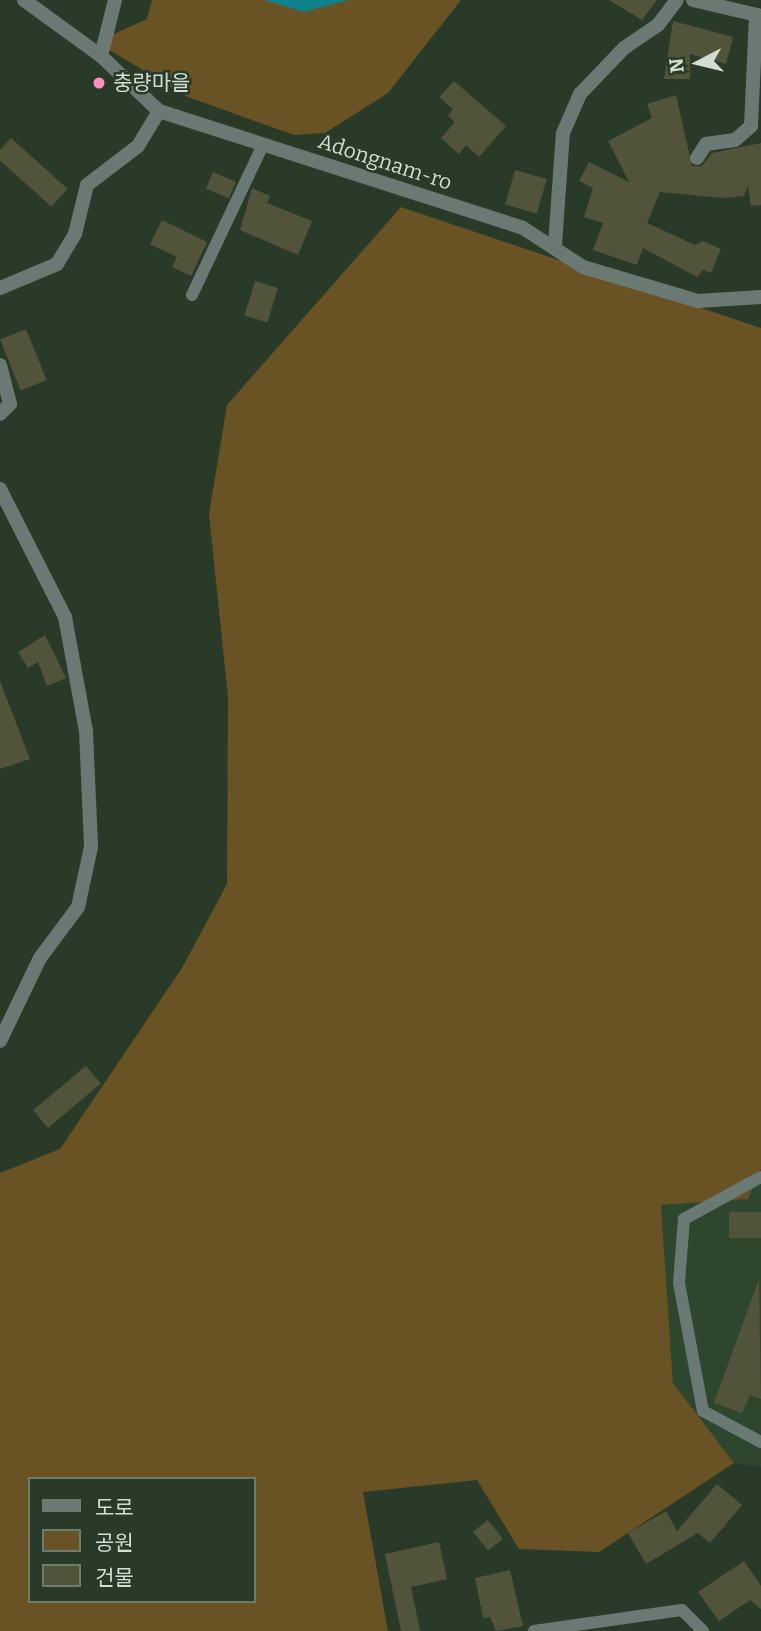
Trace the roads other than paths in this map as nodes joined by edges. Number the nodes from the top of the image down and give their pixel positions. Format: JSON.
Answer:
{"nodes":[{"id":1,"x":24,"y":0,"type":"edge"},
{"id":2,"x":116,"y":0,"type":"edge"},
{"id":3,"x":677,"y":0,"type":"edge"},
{"id":4,"x":693,"y":0,"type":"edge"},
{"id":5,"x":758,"y":15,"type":"edge"},
{"id":6,"x":101,"y":56,"type":"junction"},
{"id":7,"x":159,"y":111,"type":"junction"},
{"id":8,"x":263,"y":145,"type":"junction"},
{"id":9,"x":697,"y":158,"type":"dead end"},
{"id":10,"x":555,"y":244,"type":"junction"},
{"id":11,"x":0,"y":288,"type":"edge"},
{"id":12,"x":192,"y":295,"type":"dead end"},
{"id":13,"x":761,"y":297,"type":"edge"},
{"id":14,"x":0,"y":365,"type":"edge"},
{"id":15,"x":0,"y":414,"type":"edge"},
{"id":16,"x":0,"y":489,"type":"edge"},
{"id":17,"x":0,"y":1041,"type":"edge"},
{"id":18,"x":761,"y":1177,"type":"edge"},
{"id":19,"x":761,"y":1442,"type":"edge"},
{"id":20,"x":579,"y":1626,"type":"edge"},
{"id":21,"x":534,"y":1631,"type":"edge"},
{"id":22,"x":703,"y":1631,"type":"edge"}],
"edges":[{"from":1,"to":6,"type":"street","name":"Adongnam-ro"},
{"from":2,"to":6,"type":"street"},
{"from":3,"to":10,"type":"street"},
{"from":4,"to":5,"type":"street"},
{"from":5,"to":9,"type":"street"},
{"from":6,"to":7,"type":"street","name":"Adongnam-ro"},
{"from":7,"to":8,"type":"street","name":"Adongnam-ro"},
{"from":7,"to":11,"type":"street"},
{"from":8,"to":10,"type":"street","name":"Adongnam-ro"},
{"from":8,"to":12,"type":"lane"},
{"from":10,"to":13,"type":"street","name":"Adongnam-ro"},
{"from":14,"to":15,"type":"street"},
{"from":16,"to":17,"type":"street"},
{"from":18,"to":19,"type":"lane"},
{"from":20,"to":21,"type":"lane"},
{"from":20,"to":22,"type":"lane"}]}
